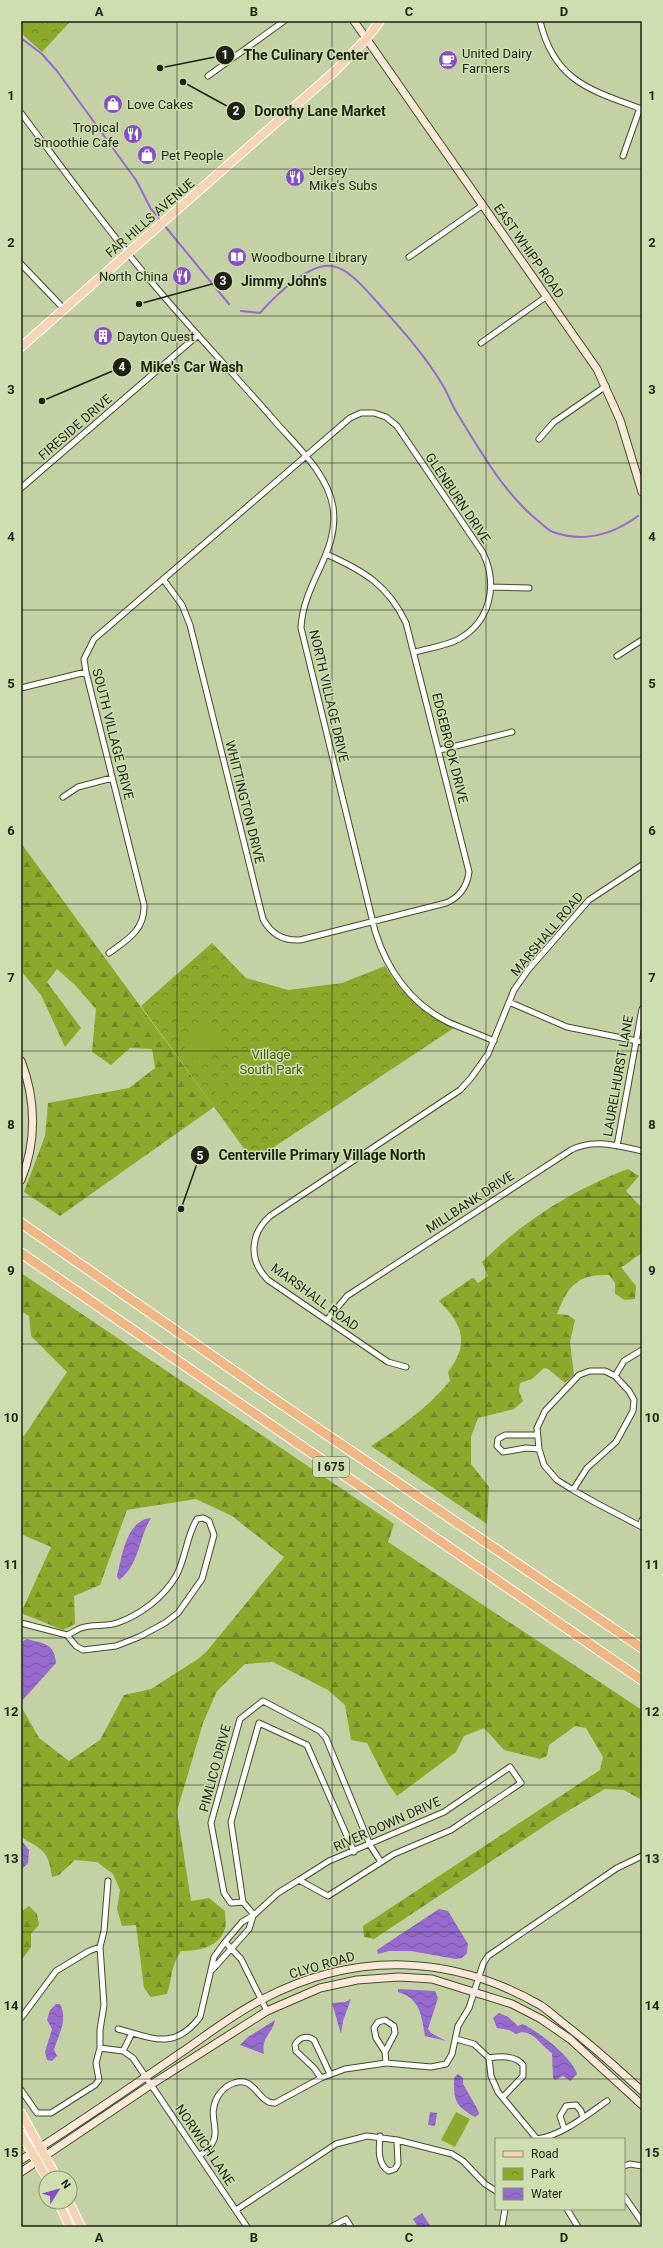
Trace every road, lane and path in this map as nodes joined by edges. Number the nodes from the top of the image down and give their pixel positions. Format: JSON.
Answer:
{"nodes":[{"id":1,"x":284,"y":21,"type":"edge"},
{"id":2,"x":354,"y":21,"type":"edge"},
{"id":3,"x":380,"y":21,"type":"edge"},
{"id":4,"x":540,"y":21,"type":"edge"},
{"id":5,"x":367,"y":38,"type":"junction"},
{"id":6,"x":208,"y":76,"type":"dead end"},
{"id":7,"x":641,"y":108,"type":"edge"},
{"id":8,"x":21,"y":114,"type":"edge"},
{"id":9,"x":623,"y":156,"type":"dead end"},
{"id":10,"x":483,"y":205,"type":"junction"},
{"id":11,"x":128,"y":253,"type":"junction"},
{"id":12,"x":409,"y":257,"type":"dead end"},
{"id":13,"x":21,"y":264,"type":"edge"},
{"id":14,"x":546,"y":296,"type":"junction"},
{"id":15,"x":64,"y":309,"type":"junction"},
{"id":16,"x":198,"y":335,"type":"junction"},
{"id":17,"x":481,"y":343,"type":"dead end"},
{"id":18,"x":21,"y":347,"type":"edge"},
{"id":19,"x":606,"y":386,"type":"junction"},
{"id":20,"x":539,"y":439,"type":"dead end"},
{"id":21,"x":304,"y":456,"type":"junction"},
{"id":22,"x":21,"y":488,"type":"edge"},
{"id":23,"x":642,"y":492,"type":"edge"},
{"id":24,"x":326,"y":554,"type":"junction"},
{"id":25,"x":163,"y":580,"type":"junction"},
{"id":26,"x":491,"y":587,"type":"junction"},
{"id":27,"x":529,"y":588,"type":"dead end"},
{"id":28,"x":642,"y":640,"type":"edge"},
{"id":29,"x":415,"y":652,"type":"junction"},
{"id":30,"x":617,"y":656,"type":"dead end"},
{"id":31,"x":86,"y":672,"type":"junction"},
{"id":32,"x":21,"y":688,"type":"edge"},
{"id":33,"x":512,"y":732,"type":"dead end"},
{"id":34,"x":440,"y":750,"type":"junction"},
{"id":35,"x":112,"y":778,"type":"junction"},
{"id":36,"x":63,"y":796,"type":"dead end"},
{"id":37,"x":642,"y":865,"type":"edge"},
{"id":38,"x":373,"y":922,"type":"junction"},
{"id":39,"x":109,"y":953,"type":"dead end"},
{"id":40,"x":509,"y":1002,"type":"junction"},
{"id":41,"x":642,"y":1009,"type":"edge"},
{"id":42,"x":494,"y":1041,"type":"junction"},
{"id":43,"x":636,"y":1041,"type":"junction"},
{"id":44,"x":642,"y":1042,"type":"edge"},
{"id":45,"x":21,"y":1061,"type":"edge"},
{"id":46,"x":617,"y":1146,"type":"junction"},
{"id":47,"x":642,"y":1151,"type":"edge"},
{"id":48,"x":21,"y":1180,"type":"edge"},
{"id":49,"x":21,"y":1223,"type":"edge"},
{"id":50,"x":21,"y":1253,"type":"edge"},
{"id":51,"x":327,"y":1320,"type":"junction"},
{"id":52,"x":642,"y":1350,"type":"edge"},
{"id":53,"x":406,"y":1367,"type":"dead end"},
{"id":54,"x":615,"y":1376,"type":"junction"},
{"id":55,"x":537,"y":1435,"type":"junction"},
{"id":56,"x":539,"y":1449,"type":"junction"},
{"id":57,"x":573,"y":1490,"type":"junction"},
{"id":58,"x":642,"y":1520,"type":"edge"},
{"id":59,"x":641,"y":1527,"type":"edge"},
{"id":60,"x":21,"y":1623,"type":"edge"},
{"id":61,"x":67,"y":1636,"type":"junction"},
{"id":62,"x":642,"y":1648,"type":"edge"},
{"id":63,"x":642,"y":1680,"type":"edge"},
{"id":64,"x":370,"y":1845,"type":"junction"},
{"id":65,"x":354,"y":1852,"type":"junction"},
{"id":66,"x":642,"y":1856,"type":"edge"},
{"id":67,"x":381,"y":1862,"type":"junction"},
{"id":68,"x":299,"y":1880,"type":"junction"},
{"id":69,"x":108,"y":1881,"type":"dead end"},
{"id":70,"x":243,"y":1902,"type":"junction"},
{"id":71,"x":254,"y":1915,"type":"junction"},
{"id":72,"x":224,"y":1942,"type":"junction"},
{"id":73,"x":100,"y":1947,"type":"junction"},
{"id":74,"x":232,"y":1949,"type":"junction"},
{"id":75,"x":212,"y":1970,"type":"junction"},
{"id":76,"x":478,"y":1977,"type":"junction"},
{"id":77,"x":474,"y":1991,"type":"junction"},
{"id":78,"x":262,"y":1999,"type":"junction"},
{"id":79,"x":267,"y":2011,"type":"junction"},
{"id":80,"x":21,"y":2018,"type":"edge"},
{"id":81,"x":118,"y":2029,"type":"dead end"},
{"id":82,"x":132,"y":2033,"type":"junction"},
{"id":83,"x":456,"y":2039,"type":"junction"},
{"id":84,"x":100,"y":2048,"type":"junction"},
{"id":85,"x":123,"y":2051,"type":"junction"},
{"id":86,"x":385,"y":2052,"type":"junction"},
{"id":87,"x":489,"y":2058,"type":"junction"},
{"id":88,"x":386,"y":2063,"type":"junction"},
{"id":89,"x":330,"y":2074,"type":"junction"},
{"id":90,"x":146,"y":2076,"type":"junction"},
{"id":91,"x":320,"y":2078,"type":"junction"},
{"id":92,"x":152,"y":2084,"type":"junction"},
{"id":93,"x":21,"y":2090,"type":"edge"},
{"id":94,"x":642,"y":2091,"type":"edge"},
{"id":95,"x":502,"y":2097,"type":"junction"},
{"id":96,"x":607,"y":2101,"type":"dead end"},
{"id":97,"x":642,"y":2105,"type":"edge"},
{"id":98,"x":21,"y":2113,"type":"edge"},
{"id":99,"x":583,"y":2118,"type":"junction"},
{"id":100,"x":564,"y":2128,"type":"junction"},
{"id":101,"x":21,"y":2134,"type":"edge"},
{"id":102,"x":380,"y":2136,"type":"junction"},
{"id":103,"x":536,"y":2138,"type":"edge"},
{"id":104,"x":540,"y":2138,"type":"edge"},
{"id":105,"x":397,"y":2140,"type":"junction"},
{"id":106,"x":41,"y":2147,"type":"junction"},
{"id":107,"x":33,"y":2153,"type":"junction"},
{"id":108,"x":46,"y":2156,"type":"junction"},
{"id":109,"x":199,"y":2156,"type":"junction"},
{"id":110,"x":21,"y":2160,"type":"edge"},
{"id":111,"x":38,"y":2162,"type":"junction"},
{"id":112,"x":625,"y":2166,"type":"edge"},
{"id":113,"x":642,"y":2166,"type":"edge"},
{"id":114,"x":42,"y":2170,"type":"edge"},
{"id":115,"x":53,"y":2170,"type":"edge"},
{"id":116,"x":21,"y":2172,"type":"edge"},
{"id":117,"x":495,"y":2190,"type":"edge"},
{"id":118,"x":625,"y":2197,"type":"edge"},
{"id":119,"x":62,"y":2210,"type":"edge"},
{"id":120,"x":73,"y":2210,"type":"edge"},
{"id":121,"x":236,"y":2210,"type":"junction"},
{"id":122,"x":505,"y":2210,"type":"edge"},
{"id":123,"x":568,"y":2210,"type":"edge"},
{"id":124,"x":642,"y":2222,"type":"edge"},
{"id":125,"x":70,"y":2227,"type":"edge"},
{"id":126,"x":81,"y":2227,"type":"edge"},
{"id":127,"x":247,"y":2227,"type":"edge"},
{"id":128,"x":331,"y":2227,"type":"edge"},
{"id":129,"x":351,"y":2227,"type":"edge"},
{"id":130,"x":502,"y":2227,"type":"edge"},
{"id":131,"x":578,"y":2227,"type":"edge"}],
"edges":[{"from":1,"to":6,"type":"street"},
{"from":2,"to":5,"type":"street","name":"EAST WHIPP ROAD"},
{"from":3,"to":5,"type":"main road","name":"FAR HILLS AVENUE"},
{"from":4,"to":7,"type":"street"},
{"from":5,"to":10,"type":"street","name":"EAST WHIPP ROAD"},
{"from":5,"to":11,"type":"main road","name":"FAR HILLS AVENUE"},
{"from":7,"to":9,"type":"street"},
{"from":8,"to":11,"type":"street","name":"NORTH VILLAGE DRIVE"},
{"from":10,"to":12,"type":"street"},
{"from":10,"to":14,"type":"street","name":"EAST WHIPP ROAD"},
{"from":11,"to":15,"type":"main road","name":"FAR HILLS AVENUE"},
{"from":11,"to":16,"type":"street","name":"NORTH VILLAGE DRIVE"},
{"from":13,"to":15,"type":"street"},
{"from":14,"to":17,"type":"street"},
{"from":14,"to":19,"type":"street","name":"EAST WHIPP ROAD"},
{"from":15,"to":18,"type":"main road","name":"FAR HILLS AVENUE"},
{"from":16,"to":21,"type":"street","name":"NORTH VILLAGE DRIVE"},
{"from":16,"to":22,"type":"street","name":"FIRESIDE DRIVE"},
{"from":19,"to":20,"type":"street"},
{"from":19,"to":23,"type":"street","name":"EAST WHIPP ROAD"},
{"from":21,"to":24,"type":"street","name":"NORTH VILLAGE DRIVE"},
{"from":21,"to":25,"type":"street","name":"SOUTH VILLAGE DRIVE"},
{"from":21,"to":26,"type":"street","name":"GLENBURN DRIVE"},
{"from":24,"to":29,"type":"street","name":"EDGEBROOK DRIVE"},
{"from":24,"to":38,"type":"street","name":"NORTH VILLAGE DRIVE"},
{"from":25,"to":31,"type":"street","name":"SOUTH VILLAGE DRIVE"},
{"from":25,"to":38,"type":"street","name":"WHITTINGTON DRIVE"},
{"from":26,"to":27,"type":"street"},
{"from":26,"to":29,"type":"street","name":"GLENBURN DRIVE"},
{"from":28,"to":30,"type":"street"},
{"from":29,"to":34,"type":"street","name":"EDGEBROOK DRIVE"},
{"from":31,"to":32,"type":"street"},
{"from":31,"to":35,"type":"street","name":"SOUTH VILLAGE DRIVE"},
{"from":33,"to":34,"type":"street"},
{"from":34,"to":38,"type":"street","name":"EDGEBROOK DRIVE"},
{"from":35,"to":36,"type":"street"},
{"from":35,"to":39,"type":"street","name":"SOUTH VILLAGE DRIVE"},
{"from":37,"to":40,"type":"street","name":"MARSHALL ROAD"},
{"from":38,"to":42,"type":"street","name":"NORTH VILLAGE DRIVE"},
{"from":40,"to":42,"type":"street","name":"MARSHALL ROAD"},
{"from":40,"to":43,"type":"street"},
{"from":41,"to":43,"type":"street","name":"LAURELHURST LANE"},
{"from":42,"to":51,"type":"street","name":"MARSHALL ROAD"},
{"from":43,"to":44,"type":"street"},
{"from":43,"to":46,"type":"street","name":"LAURELHURST LANE"},
{"from":45,"to":48,"type":"street"},
{"from":46,"to":47,"type":"street","name":"MILLBANK DRIVE"},
{"from":46,"to":51,"type":"street","name":"MILLBANK DRIVE"},
{"from":49,"to":62,"type":"highway","number":"I 675"},
{"from":50,"to":63,"type":"highway","number":"I 675"},
{"from":51,"to":53,"type":"street","name":"MARSHALL ROAD"},
{"from":52,"to":54,"type":"street"},
{"from":54,"to":55,"type":"street"},
{"from":54,"to":57,"type":"street"},
{"from":55,"to":56,"type":"street"},
{"from":55,"to":56,"type":"street"},
{"from":56,"to":57,"type":"street"},
{"from":57,"to":59,"type":"street"},
{"from":58,"to":59,"type":"street"},
{"from":60,"to":61,"type":"street"},
{"from":61,"to":61,"type":"street"},
{"from":64,"to":65,"type":"street","name":"RIVER DOWN DRIVE"},
{"from":64,"to":67,"type":"street","name":"PIMLICO DRIVE"},
{"from":64,"to":67,"type":"street","name":"RIVER DOWN DRIVE"},
{"from":64,"to":70,"type":"street","name":"PIMLICO DRIVE"},
{"from":65,"to":68,"type":"street","name":"RIVER DOWN DRIVE"},
{"from":65,"to":70,"type":"street"},
{"from":66,"to":76,"type":"street"},
{"from":67,"to":68,"type":"street","name":"RIVER DOWN DRIVE"},
{"from":68,"to":71,"type":"street","name":"RIVER DOWN DRIVE"},
{"from":69,"to":73,"type":"street"},
{"from":70,"to":71,"type":"street"},
{"from":71,"to":72,"type":"street","name":"RIVER DOWN DRIVE"},
{"from":71,"to":74,"type":"street","name":"RIVER DOWN DRIVE"},
{"from":72,"to":74,"type":"street"},
{"from":72,"to":75,"type":"street","name":"RIVER DOWN DRIVE"},
{"from":73,"to":80,"type":"street"},
{"from":73,"to":84,"type":"street"},
{"from":74,"to":75,"type":"street","name":"RIVER DOWN DRIVE"},
{"from":74,"to":78,"type":"street"},
{"from":75,"to":82,"type":"street","name":"RIVER DOWN DRIVE"},
{"from":76,"to":77,"type":"street"},
{"from":76,"to":78,"type":"street","name":"CLYO ROAD"},
{"from":76,"to":94,"type":"street","name":"CLYO ROAD"},
{"from":77,"to":79,"type":"street","name":"CLYO ROAD"},
{"from":77,"to":83,"type":"street"},
{"from":77,"to":97,"type":"street","name":"CLYO ROAD"},
{"from":78,"to":79,"type":"street"},
{"from":78,"to":90,"type":"street","name":"CLYO ROAD"},
{"from":79,"to":92,"type":"street","name":"CLYO ROAD"},
{"from":81,"to":82,"type":"street","name":"RIVER DOWN DRIVE"},
{"from":82,"to":85,"type":"street"},
{"from":83,"to":87,"type":"street"},
{"from":83,"to":88,"type":"street"},
{"from":84,"to":85,"type":"street"},
{"from":84,"to":93,"type":"street"},
{"from":85,"to":90,"type":"street","name":"NORWICH LANE"},
{"from":86,"to":86,"type":"street"},
{"from":86,"to":88,"type":"street"},
{"from":87,"to":95,"type":"street"},
{"from":87,"to":95,"type":"street"},
{"from":88,"to":89,"type":"street"},
{"from":89,"to":91,"type":"street"},
{"from":89,"to":91,"type":"street"},
{"from":90,"to":92,"type":"street","name":"NORWICH LANE"},
{"from":90,"to":106,"type":"street","name":"CLYO ROAD"},
{"from":91,"to":109,"type":"street"},
{"from":92,"to":108,"type":"street","name":"CLYO ROAD"},
{"from":92,"to":109,"type":"street","name":"NORWICH LANE"},
{"from":95,"to":103,"type":"street"},
{"from":96,"to":99,"type":"street"},
{"from":98,"to":106,"type":"main road"},
{"from":99,"to":100,"type":"street"},
{"from":99,"to":100,"type":"street"},
{"from":100,"to":104,"type":"street"},
{"from":101,"to":107,"type":"main road"},
{"from":102,"to":105,"type":"street"},
{"from":102,"to":105,"type":"street"},
{"from":102,"to":121,"type":"street"},
{"from":105,"to":117,"type":"street"},
{"from":106,"to":107,"type":"street","name":"CLYO ROAD"},
{"from":106,"to":108,"type":"main road"},
{"from":107,"to":110,"type":"street","name":"CLYO ROAD"},
{"from":107,"to":111,"type":"main road"},
{"from":108,"to":111,"type":"street","name":"CLYO ROAD"},
{"from":108,"to":115,"type":"main road"},
{"from":109,"to":121,"type":"street","name":"NORWICH LANE"},
{"from":111,"to":114,"type":"main road"},
{"from":111,"to":116,"type":"street","name":"CLYO ROAD"},
{"from":112,"to":113,"type":"street"},
{"from":118,"to":124,"type":"street"},
{"from":119,"to":125,"type":"main road"},
{"from":120,"to":126,"type":"main road"},
{"from":121,"to":127,"type":"street","name":"NORWICH LANE"},
{"from":122,"to":130,"type":"street"},
{"from":123,"to":131,"type":"street"},
{"from":128,"to":129,"type":"street"}]}
